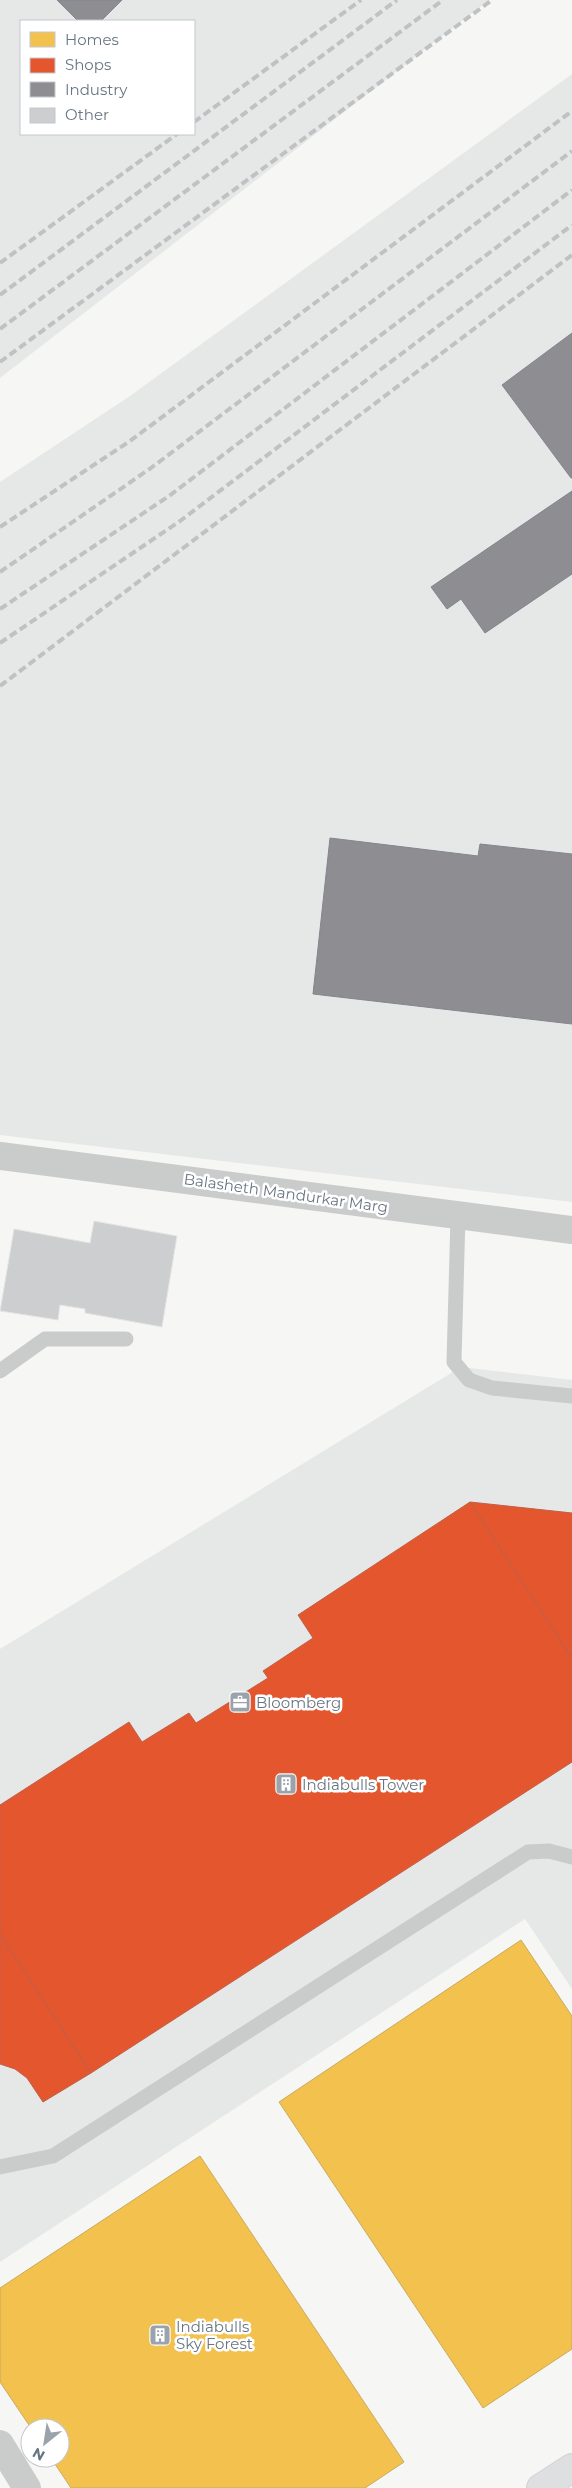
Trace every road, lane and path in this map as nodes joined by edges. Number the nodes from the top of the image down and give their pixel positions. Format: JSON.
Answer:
{"nodes":[{"id":1,"x":0,"y":1156,"type":"edge"},
{"id":2,"x":458,"y":1216,"type":"junction"},
{"id":3,"x":572,"y":1230,"type":"edge"},
{"id":4,"x":126,"y":1339,"type":"dead end"},
{"id":5,"x":0,"y":1371,"type":"edge"},
{"id":6,"x":572,"y":1396,"type":"edge"},
{"id":7,"x":572,"y":1857,"type":"edge"},
{"id":8,"x":0,"y":2167,"type":"edge"},
{"id":9,"x":0,"y":2444,"type":"edge"},
{"id":10,"x":572,"y":2468,"type":"edge"},
{"id":11,"x":27,"y":2488,"type":"edge"},
{"id":12,"x":541,"y":2488,"type":"edge"}],
"edges":[{"from":1,"to":2,"type":"street","name":"Balasheth Mandurkar Marg"},
{"from":2,"to":3,"type":"street","name":"Balasheth Mandurkar Marg"},
{"from":2,"to":6,"type":"lane"},
{"from":4,"to":5,"type":"lane"},
{"from":7,"to":8,"type":"lane"},
{"from":9,"to":11,"type":"street"},
{"from":10,"to":12,"type":"main road"}]}
